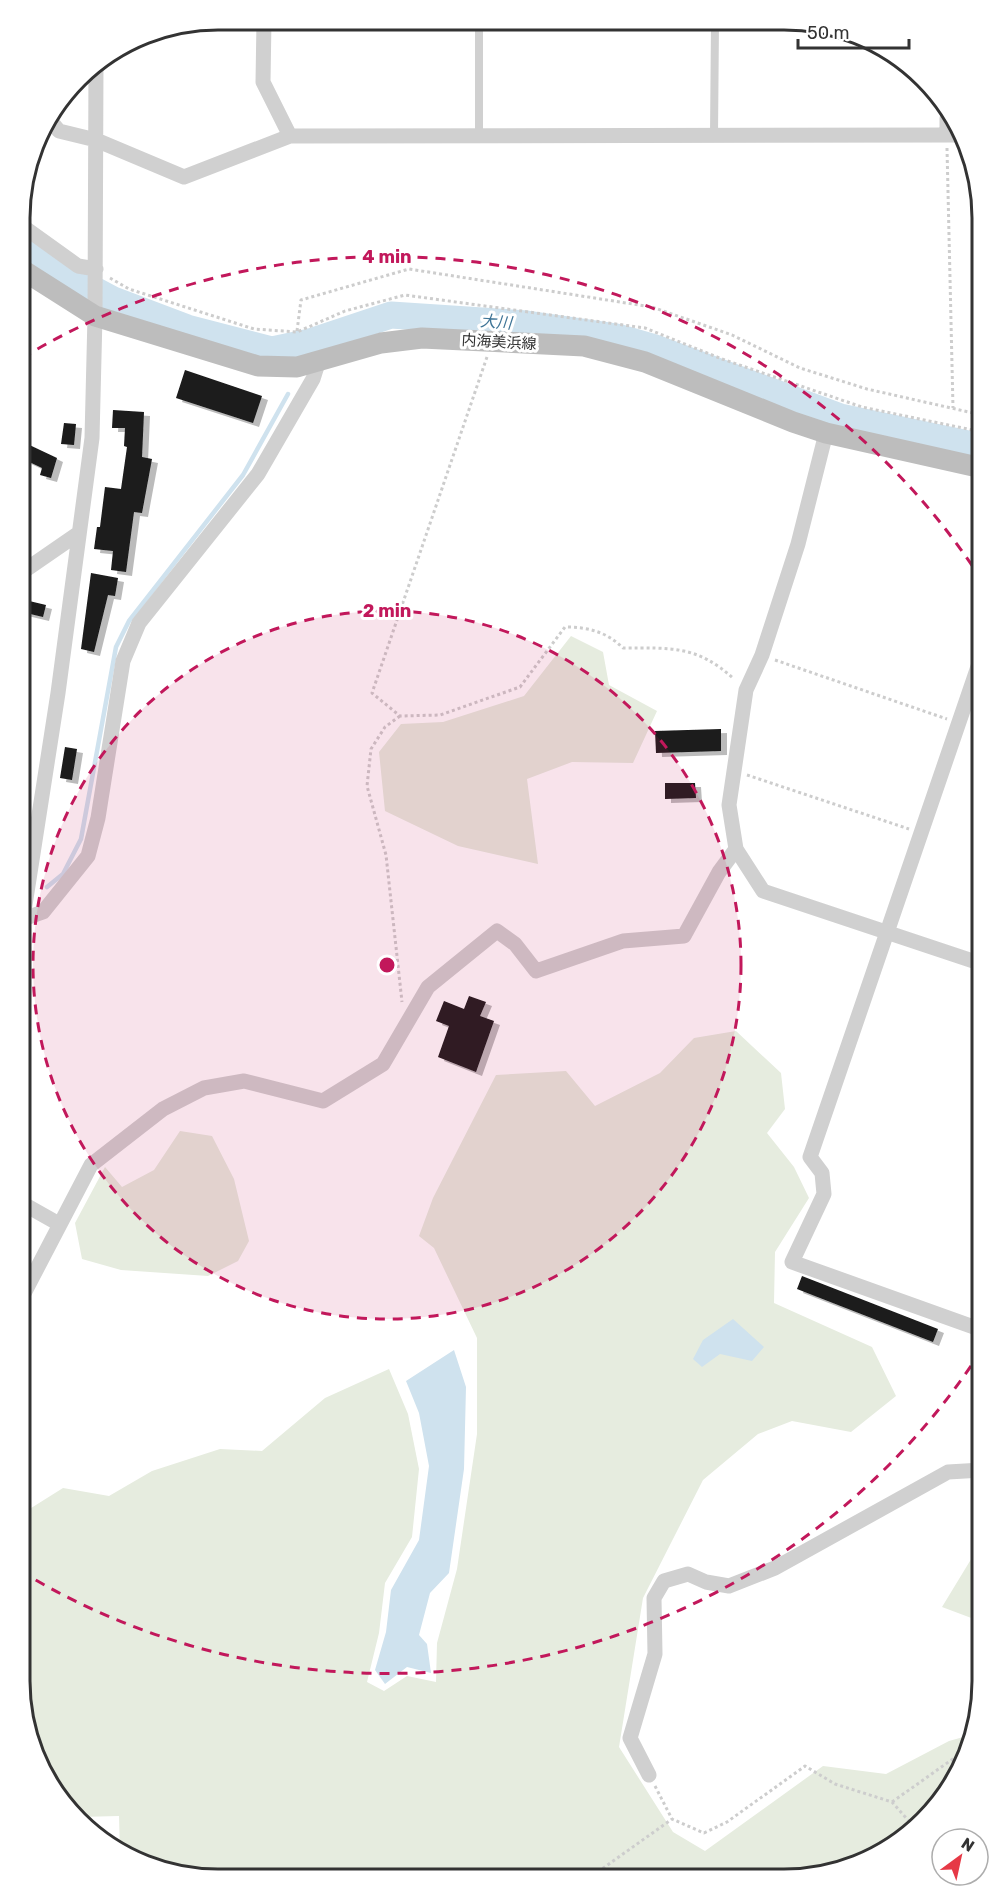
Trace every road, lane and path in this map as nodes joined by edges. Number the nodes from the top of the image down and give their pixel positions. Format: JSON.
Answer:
{"nodes":[{"id":1,"x":264,"y":30,"type":"edge"},
{"id":2,"x":479,"y":30,"type":"edge"},
{"id":3,"x":715,"y":30,"type":"edge"},
{"id":4,"x":96,"y":75,"type":"edge"},
{"id":5,"x":54,"y":125,"type":"edge"},
{"id":6,"x":479,"y":134,"type":"junction"},
{"id":7,"x":714,"y":135,"type":"junction"},
{"id":8,"x":953,"y":135,"type":"edge"},
{"id":9,"x":290,"y":136,"type":"junction"},
{"id":10,"x":96,"y":140,"type":"junction"},
{"id":11,"x":30,"y":231,"type":"edge"},
{"id":12,"x":30,"y":274,"type":"edge"},
{"id":13,"x":96,"y":274,"type":"junction"},
{"id":14,"x":95,"y":310,"type":"junction"},
{"id":15,"x":297,"y":332,"type":"dead end"},
{"id":16,"x":493,"y":341,"type":"junction"},
{"id":17,"x":319,"y":360,"type":"junction"},
{"id":18,"x":953,"y":408,"type":"junction"},
{"id":19,"x":972,"y":413,"type":"edge"},
{"id":20,"x":826,"y":433,"type":"junction"},
{"id":21,"x":972,"y":466,"type":"edge"},
{"id":22,"x":79,"y":533,"type":"junction"},
{"id":23,"x":30,"y":567,"type":"edge"},
{"id":24,"x":762,"y":655,"type":"junction"},
{"id":25,"x":972,"y":685,"type":"edge"},
{"id":26,"x":746,"y":690,"type":"junction"},
{"id":27,"x":400,"y":716,"type":"junction"},
{"id":28,"x":959,"y":723,"type":"junction"},
{"id":29,"x":734,"y":770,"type":"junction"},
{"id":30,"x":922,"y":833,"type":"junction"},
{"id":31,"x":30,"y":845,"type":"edge"},
{"id":32,"x":736,"y":849,"type":"junction"},
{"id":33,"x":30,"y":917,"type":"edge"},
{"id":34,"x":888,"y":932,"type":"junction"},
{"id":35,"x":972,"y":961,"type":"edge"},
{"id":36,"x":411,"y":1019,"type":"junction"},
{"id":37,"x":30,"y":1208,"type":"edge"},
{"id":38,"x":59,"y":1224,"type":"junction"},
{"id":39,"x":30,"y":1281,"type":"edge"},
{"id":40,"x":972,"y":1326,"type":"edge"},
{"id":41,"x":972,"y":1471,"type":"edge"},
{"id":42,"x":956,"y":1757,"type":"edge"},
{"id":43,"x":649,"y":1775,"type":"joint"},
{"id":44,"x":892,"y":1802,"type":"junction"},
{"id":45,"x":672,"y":1819,"type":"junction"},
{"id":46,"x":909,"y":1821,"type":"edge"},
{"id":47,"x":602,"y":1869,"type":"edge"}],
"edges":[{"from":1,"to":9,"type":"street"},
{"from":2,"to":6,"type":"lane"},
{"from":3,"to":7,"type":"lane"},
{"from":4,"to":10,"type":"street"},
{"from":5,"to":10,"type":"street"},
{"from":6,"to":7,"type":"street"},
{"from":6,"to":9,"type":"street"},
{"from":7,"to":8,"type":"street"},
{"from":8,"to":18,"type":"path"},
{"from":9,"to":10,"type":"street"},
{"from":10,"to":13,"type":"street"},
{"from":11,"to":13,"type":"street"},
{"from":12,"to":14,"type":"main road","name":"内海美浜線"},
{"from":13,"to":14,"type":"street"},
{"from":14,"to":17,"type":"main road","name":"内海美浜線"},
{"from":14,"to":22,"type":"street"},
{"from":15,"to":18,"type":"path"},
{"from":16,"to":17,"type":"main road","name":"内海美浜線"},
{"from":16,"to":20,"type":"main road","name":"内海美浜線"},
{"from":16,"to":27,"type":"path"},
{"from":17,"to":33,"type":"street"},
{"from":18,"to":19,"type":"path"},
{"from":20,"to":21,"type":"main road","name":"内海美浜線"},
{"from":20,"to":24,"type":"street"},
{"from":22,"to":23,"type":"street"},
{"from":22,"to":31,"type":"street"},
{"from":24,"to":26,"type":"street"},
{"from":24,"to":28,"type":"path"},
{"from":25,"to":28,"type":"street"},
{"from":26,"to":27,"type":"path"},
{"from":26,"to":29,"type":"street"},
{"from":27,"to":36,"type":"path"},
{"from":28,"to":30,"type":"street"},
{"from":29,"to":30,"type":"path"},
{"from":29,"to":32,"type":"street"},
{"from":30,"to":34,"type":"street"},
{"from":32,"to":34,"type":"street"},
{"from":32,"to":36,"type":"street"},
{"from":34,"to":35,"type":"street"},
{"from":34,"to":40,"type":"street"},
{"from":36,"to":38,"type":"street"},
{"from":37,"to":38,"type":"street"},
{"from":38,"to":39,"type":"street"},
{"from":41,"to":43,"type":"street"},
{"from":42,"to":44,"type":"path"},
{"from":43,"to":45,"type":"path"},
{"from":44,"to":45,"type":"path"},
{"from":44,"to":46,"type":"path"},
{"from":45,"to":47,"type":"path"}]}
